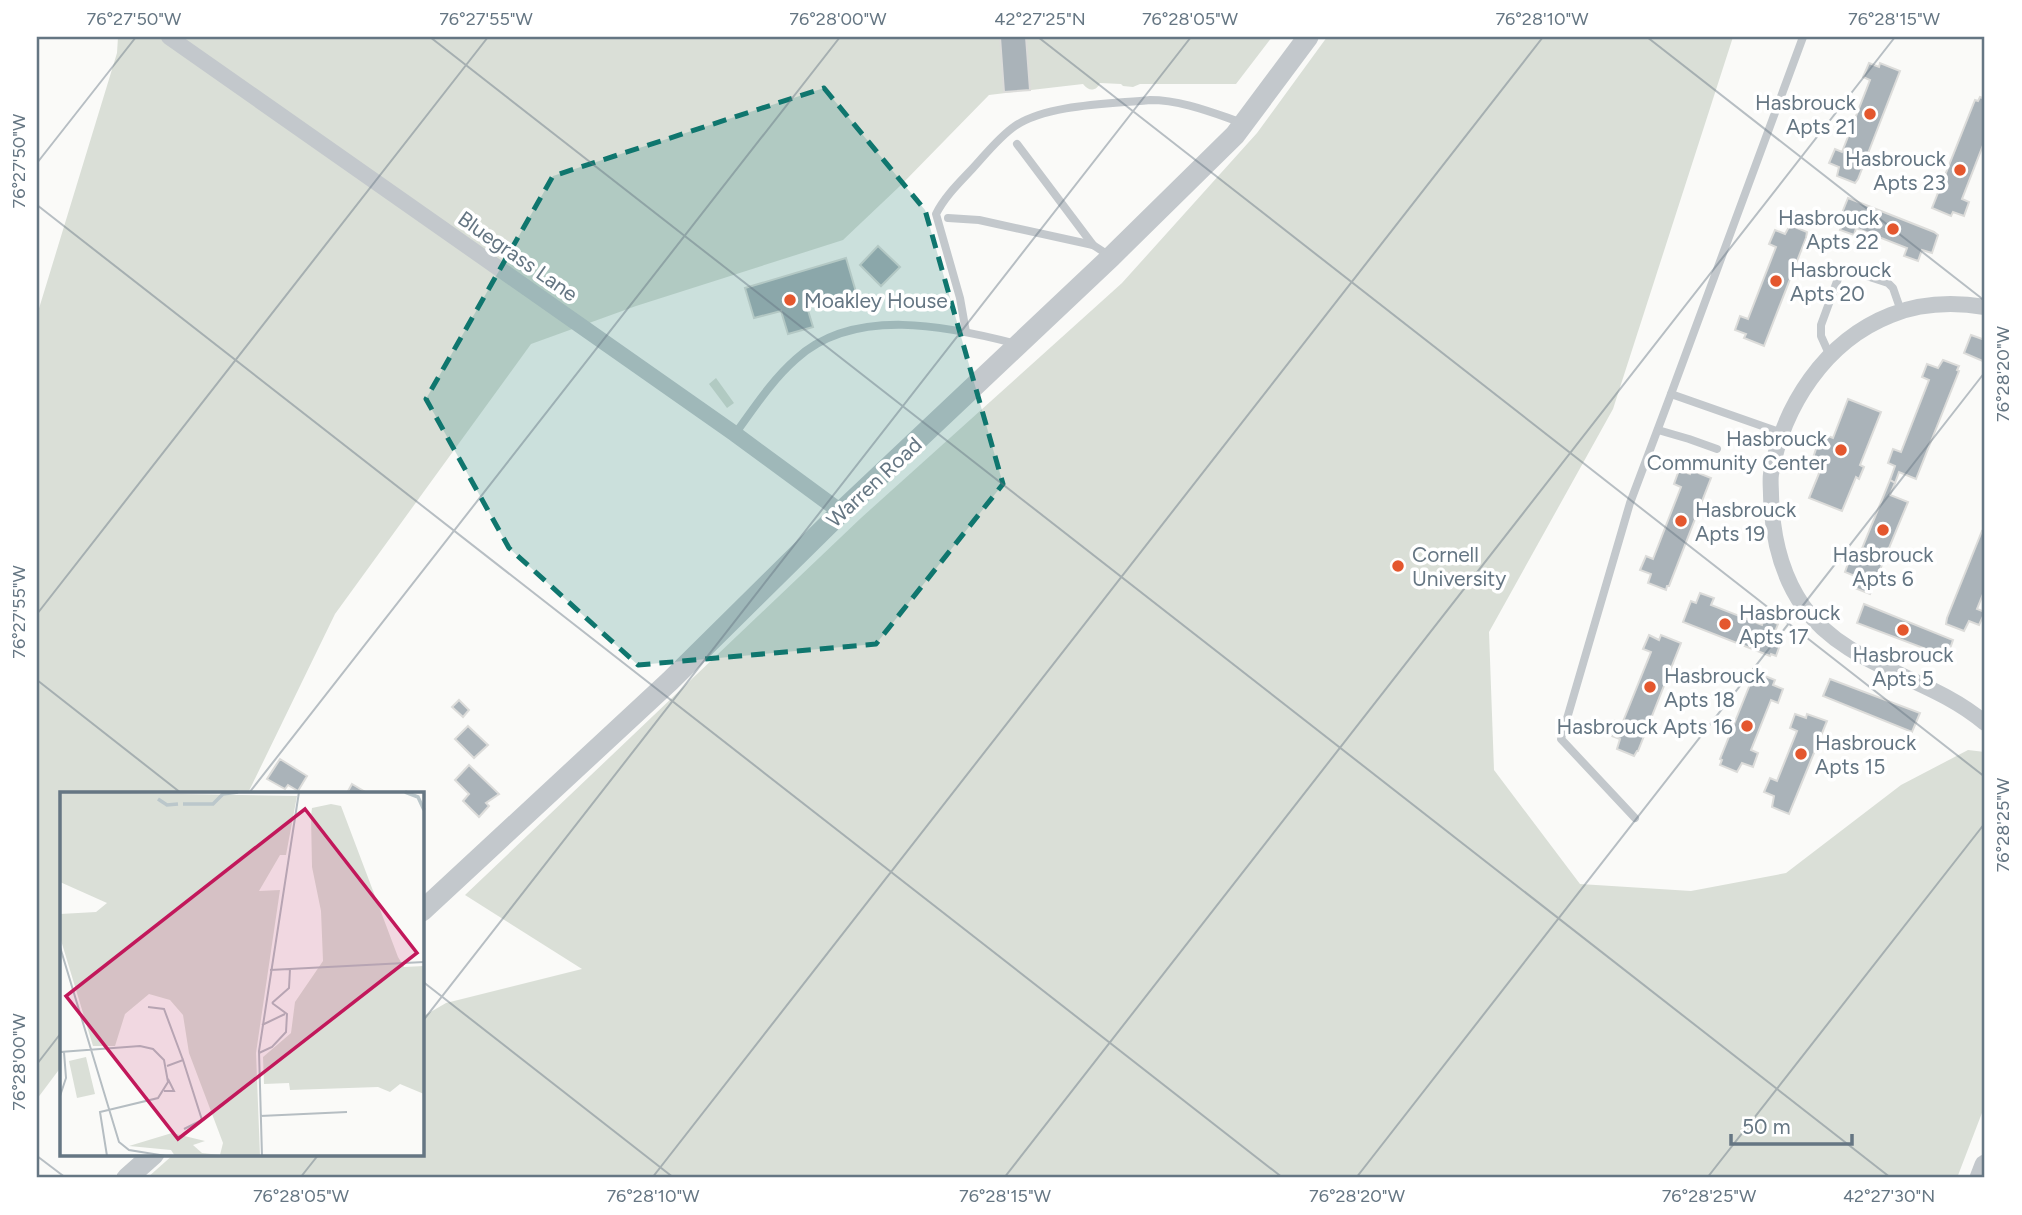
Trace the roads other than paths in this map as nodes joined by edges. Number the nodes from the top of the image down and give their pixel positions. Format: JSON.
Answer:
{"nodes":[{"id":1,"x":169,"y":37,"type":"edge"},
{"id":2,"x":1308,"y":37,"type":"edge"},
{"id":3,"x":1804,"y":37,"type":"edge"},
{"id":4,"x":1244,"y":123,"type":"junction"},
{"id":5,"x":1017,"y":144,"type":"dead end"},
{"id":6,"x":948,"y":218,"type":"dead end"},
{"id":7,"x":1102,"y":251,"type":"junction"},
{"id":8,"x":1985,"y":307,"type":"edge"},
{"id":9,"x":1901,"y":311,"type":"junction"},
{"id":10,"x":966,"y":332,"type":"junction"},
{"id":11,"x":1019,"y":345,"type":"junction"},
{"id":12,"x":1830,"y":356,"type":"junction"},
{"id":13,"x":1671,"y":394,"type":"junction"},
{"id":14,"x":1658,"y":429,"type":"junction"},
{"id":15,"x":1782,"y":433,"type":"junction"},
{"id":16,"x":735,"y":434,"type":"junction"},
{"id":17,"x":1717,"y":449,"type":"dead end"},
{"id":18,"x":841,"y":512,"type":"junction"},
{"id":19,"x":1985,"y":723,"type":"edge"},
{"id":20,"x":1635,"y":818,"type":"dead end"},
{"id":21,"x":424,"y":909,"type":"edge"},
{"id":22,"x":152,"y":1156,"type":"edge"},
{"id":23,"x":1985,"y":1165,"type":"edge"},
{"id":24,"x":127,"y":1178,"type":"edge"},
{"id":25,"x":1980,"y":1178,"type":"edge"}],
"edges":[{"from":1,"to":16,"type":"street","name":"Bluegrass Lane"},
{"from":2,"to":4,"type":"street","name":"Warren Road"},
{"from":3,"to":13,"type":"lane"},
{"from":4,"to":7,"type":"street","name":"Warren Road"},
{"from":4,"to":10,"type":"lane"},
{"from":5,"to":7,"type":"lane"},
{"from":6,"to":7,"type":"lane"},
{"from":7,"to":11,"type":"street","name":"Warren Road"},
{"from":8,"to":9,"type":"street"},
{"from":9,"to":12,"type":"street"},
{"from":9,"to":12,"type":"lane"},
{"from":10,"to":11,"type":"lane"},
{"from":10,"to":16,"type":"lane"},
{"from":11,"to":18,"type":"street","name":"Warren Road"},
{"from":12,"to":15,"type":"street"},
{"from":13,"to":14,"type":"lane"},
{"from":13,"to":15,"type":"lane"},
{"from":14,"to":17,"type":"lane"},
{"from":14,"to":20,"type":"lane"},
{"from":15,"to":19,"type":"street"},
{"from":16,"to":18,"type":"street","name":"Bluegrass Lane"},
{"from":18,"to":21,"type":"street","name":"Warren Road"},
{"from":22,"to":24,"type":"street"},
{"from":23,"to":25,"type":"street"}]}
